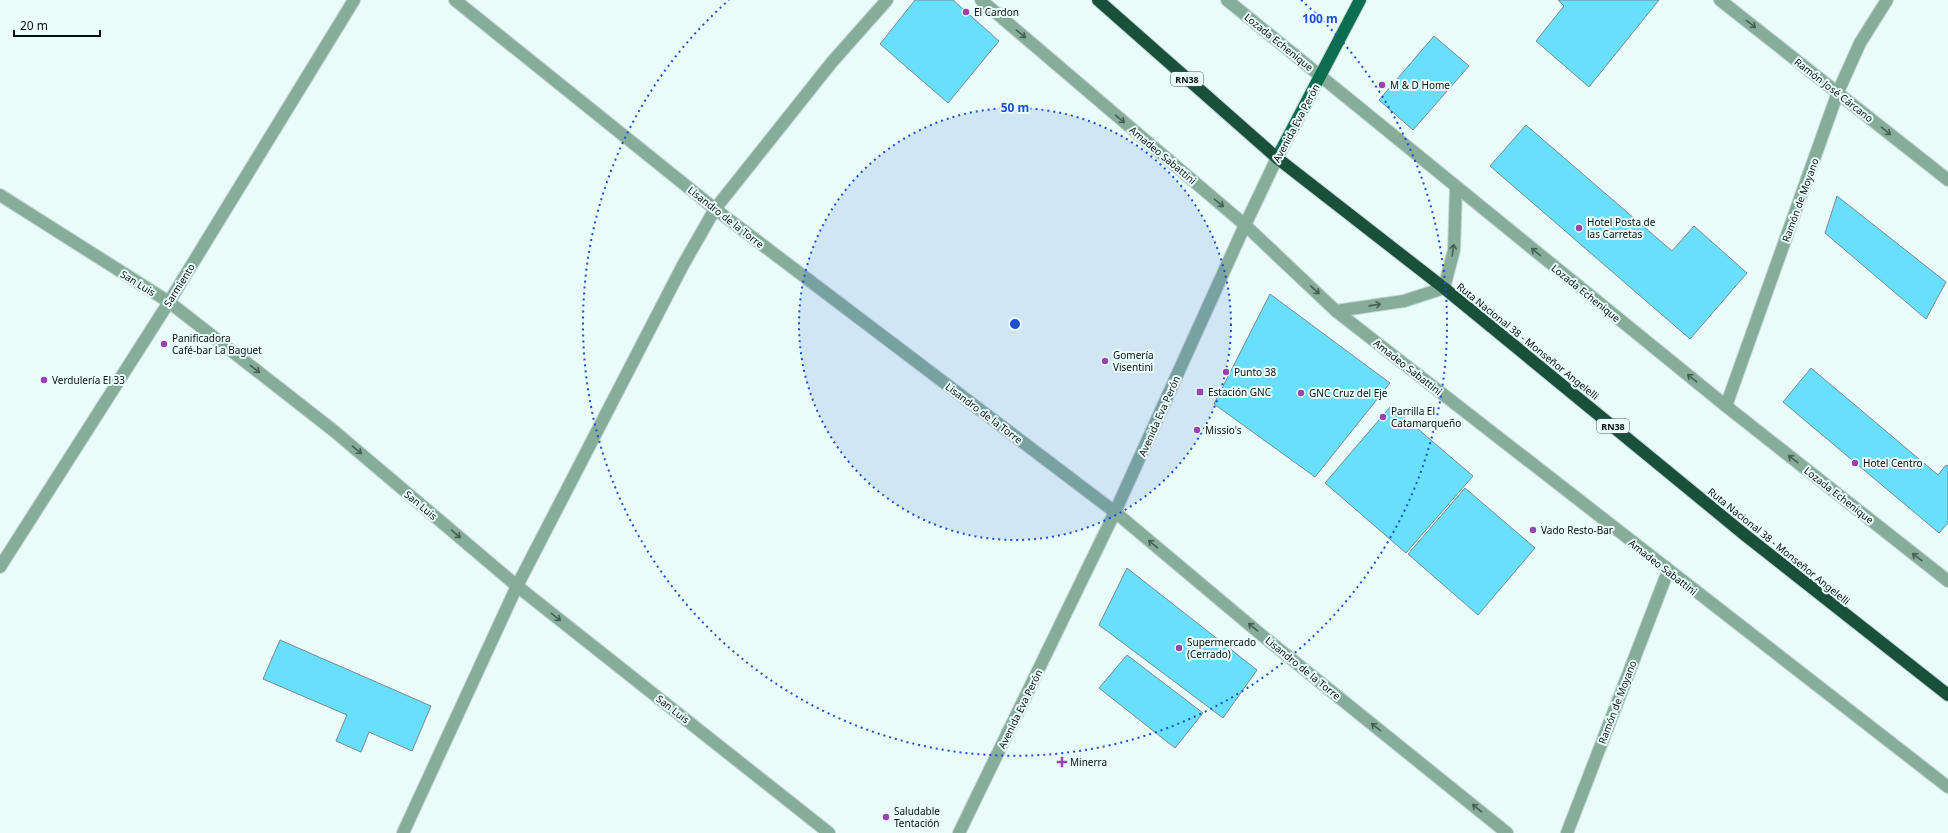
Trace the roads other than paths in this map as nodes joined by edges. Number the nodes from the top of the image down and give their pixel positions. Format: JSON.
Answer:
{"nodes":[{"id":1,"x":354,"y":0,"type":"edge"},
{"id":2,"x":455,"y":0,"type":"edge"},
{"id":3,"x":887,"y":0,"type":"edge"},
{"id":4,"x":980,"y":0,"type":"edge"},
{"id":5,"x":1098,"y":0,"type":"edge"},
{"id":6,"x":1227,"y":0,"type":"edge"},
{"id":7,"x":1360,"y":0,"type":"edge"},
{"id":8,"x":1720,"y":0,"type":"edge"},
{"id":9,"x":1887,"y":0,"type":"edge"},
{"id":10,"x":1321,"y":76,"type":"junction"},
{"id":11,"x":1838,"y":92,"type":"junction"},
{"id":12,"x":1277,"y":158,"type":"junction"},
{"id":13,"x":1948,"y":180,"type":"edge"},
{"id":14,"x":1456,"y":188,"type":"junction"},
{"id":15,"x":0,"y":195,"type":"edge"},
{"id":16,"x":715,"y":209,"type":"junction"},
{"id":17,"x":1245,"y":225,"type":"junction"},
{"id":18,"x":1444,"y":288,"type":"junction"},
{"id":19,"x":169,"y":302,"type":"junction"},
{"id":20,"x":1336,"y":310,"type":"junction"},
{"id":21,"x":1726,"y":406,"type":"junction"},
{"id":22,"x":1115,"y":512,"type":"junction"},
{"id":23,"x":0,"y":567,"type":"edge"},
{"id":24,"x":1668,"y":571,"type":"junction"},
{"id":25,"x":1948,"y":581,"type":"edge"},
{"id":26,"x":517,"y":586,"type":"junction"},
{"id":27,"x":1948,"y":695,"type":"edge"},
{"id":28,"x":1948,"y":787,"type":"edge"},
{"id":29,"x":404,"y":833,"type":"edge"},
{"id":30,"x":829,"y":833,"type":"edge"},
{"id":31,"x":959,"y":833,"type":"edge"},
{"id":32,"x":1507,"y":833,"type":"edge"},
{"id":33,"x":1567,"y":833,"type":"edge"}],
"edges":[{"from":1,"to":19,"type":"street","name":"Sarmiento"},
{"from":2,"to":16,"type":"street","name":"Lisandro de la Torre"},
{"from":3,"to":16,"type":"street"},
{"from":4,"to":17,"type":"street","name":"Amadeo Sabattini","one_way":true},
{"from":5,"to":12,"type":"highway","name":"Ruta Nacional 38 - Monseñor Angelelli","number":"RN38"},
{"from":6,"to":10,"type":"street","name":"Lozada Echenique"},
{"from":7,"to":10,"type":"main road","name":"Avenida Eva Perón"},
{"from":8,"to":11,"type":"street","name":"Ramón José Cárcano","one_way":true},
{"from":9,"to":11,"type":"street","name":"Ramón de Moyano"},
{"from":10,"to":12,"type":"main road","name":"Avenida Eva Perón"},
{"from":10,"to":14,"type":"street","name":"Lozada Echenique"},
{"from":11,"to":13,"type":"street","name":"Ramón José Cárcano","one_way":true},
{"from":11,"to":21,"type":"street","name":"Ramón de Moyano"},
{"from":12,"to":17,"type":"street","name":"Avenida Eva Perón"},
{"from":12,"to":18,"type":"highway","name":"Ruta Nacional 38 - Monseñor Angelelli","number":"RN38"},
{"from":18,"to":14,"type":"street","one_way":true},
{"from":21,"to":14,"type":"street","name":"Lozada Echenique","one_way":true},
{"from":15,"to":19,"type":"street","name":"San Luis"},
{"from":16,"to":22,"type":"street","name":"Lisandro de la Torre"},
{"from":16,"to":26,"type":"street"},
{"from":17,"to":20,"type":"street","name":"Amadeo Sabattini","one_way":true},
{"from":17,"to":22,"type":"street","name":"Avenida Eva Perón"},
{"from":20,"to":18,"type":"street","one_way":true},
{"from":18,"to":27,"type":"highway","name":"Ruta Nacional 38 - Monseñor Angelelli","number":"RN38"},
{"from":19,"to":23,"type":"street","name":"Sarmiento"},
{"from":19,"to":26,"type":"street","name":"San Luis","one_way":true},
{"from":20,"to":24,"type":"street","name":"Amadeo Sabattini"},
{"from":25,"to":21,"type":"street","name":"Lozada Echenique","one_way":true},
{"from":22,"to":31,"type":"street","name":"Avenida Eva Perón"},
{"from":32,"to":22,"type":"street","name":"Lisandro de la Torre","one_way":true},
{"from":24,"to":28,"type":"street","name":"Amadeo Sabattini"},
{"from":24,"to":33,"type":"street","name":"Ramón de Moyano"},
{"from":26,"to":29,"type":"street"},
{"from":26,"to":30,"type":"street","name":"San Luis","one_way":true}]}
